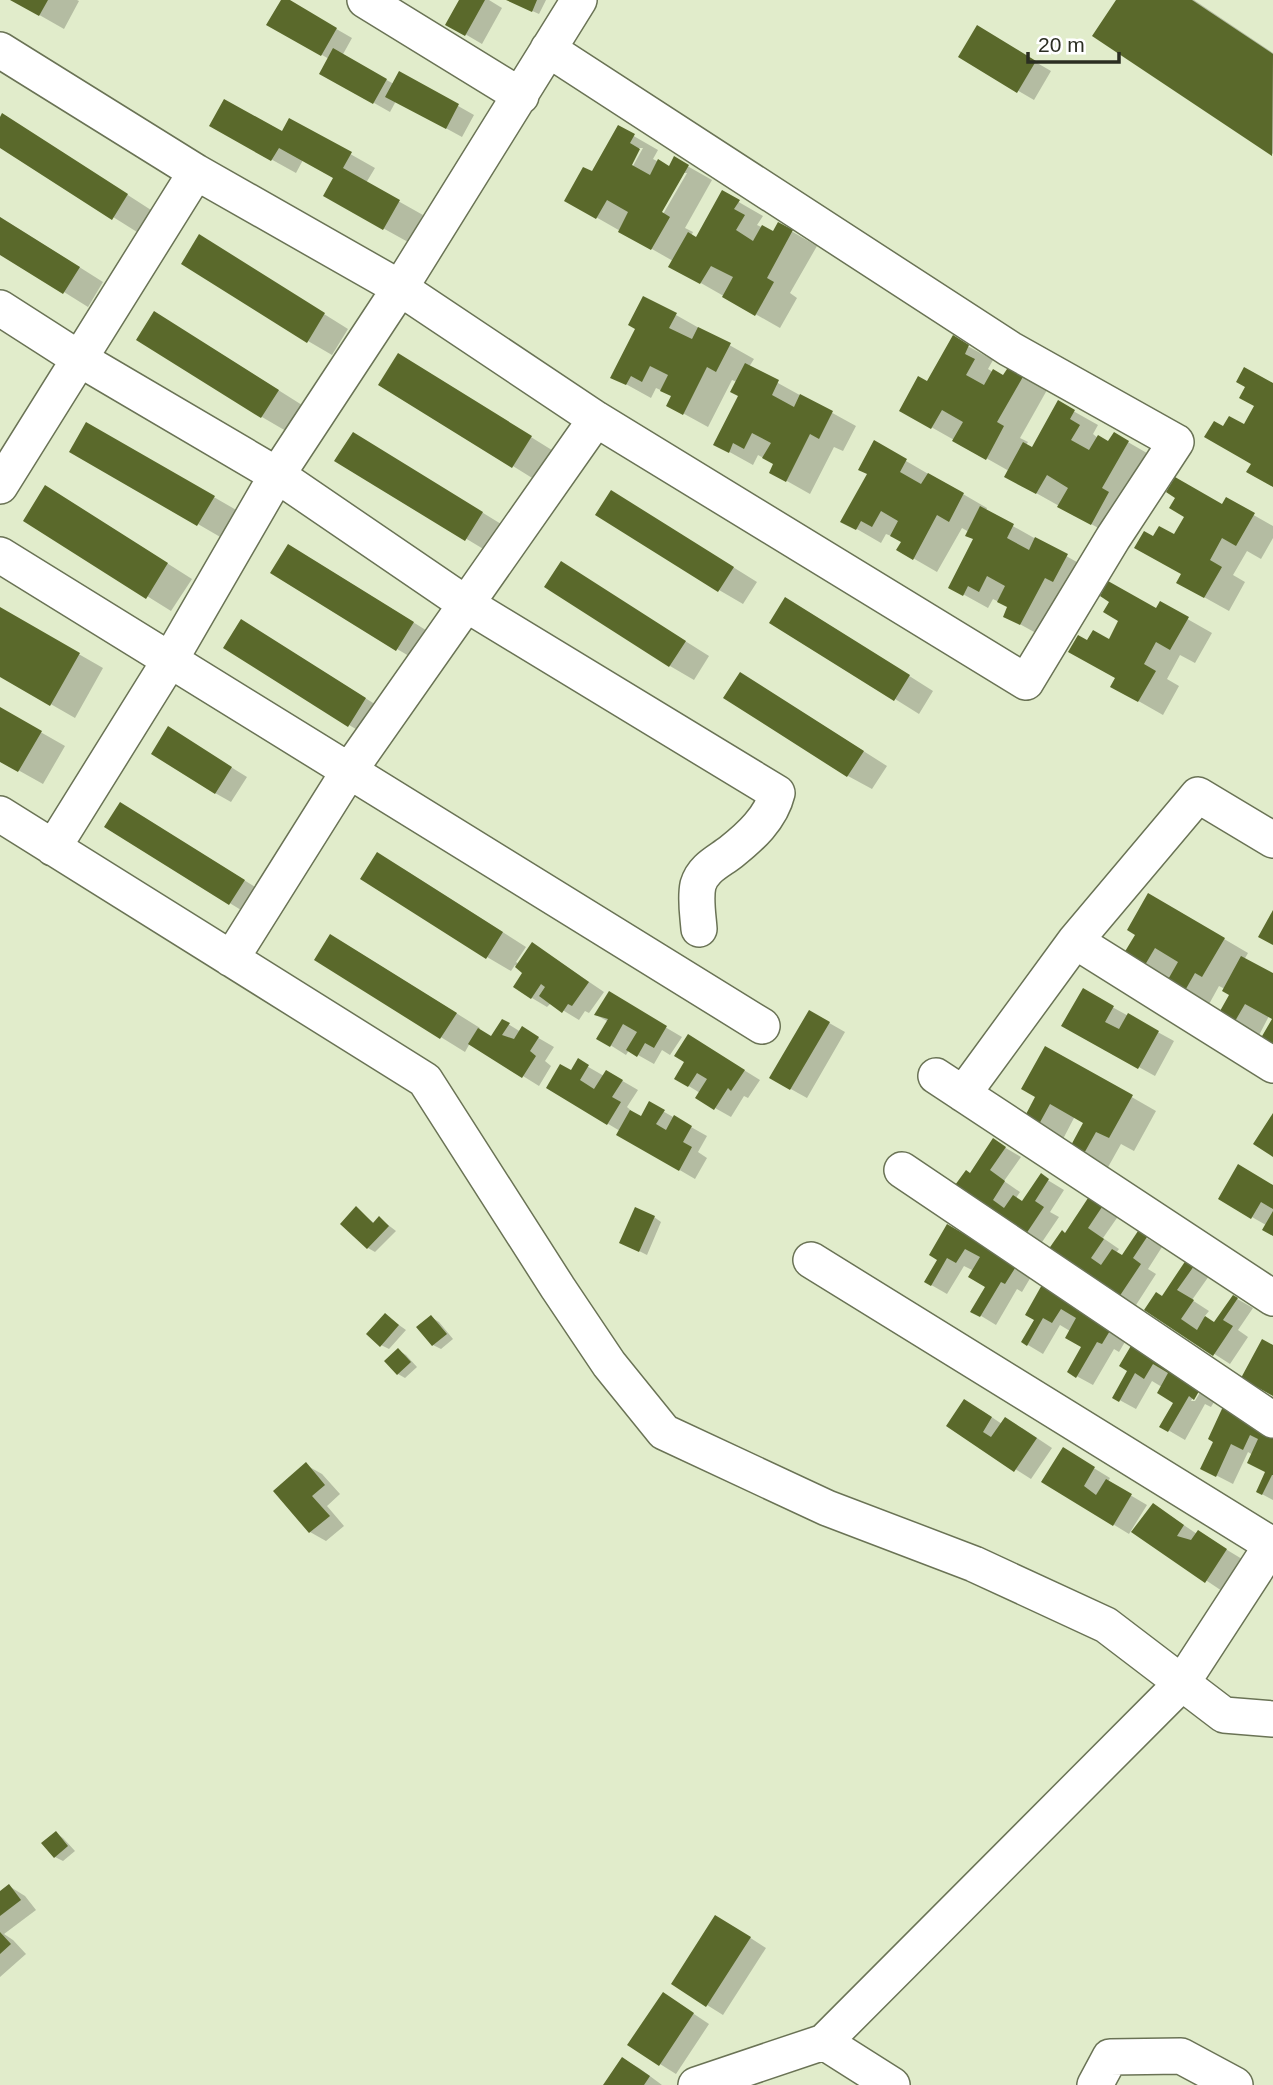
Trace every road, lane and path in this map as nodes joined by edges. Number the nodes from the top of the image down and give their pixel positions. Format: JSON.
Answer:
{"nodes":[{"id":1,"x":365,"y":0,"type":"edge"},
{"id":2,"x":579,"y":0,"type":"edge"},
{"id":3,"x":548,"y":49,"type":"junction"},
{"id":4,"x":0,"y":50,"type":"edge"},
{"id":5,"x":521,"y":96,"type":"junction"},
{"id":6,"x":196,"y":172,"type":"junction"},
{"id":7,"x":400,"y":288,"type":"junction"},
{"id":8,"x":0,"y":308,"type":"edge"},
{"id":9,"x":78,"y":358,"type":"junction"},
{"id":10,"x":596,"y":419,"type":"junction"},
{"id":11,"x":277,"y":475,"type":"junction"},
{"id":12,"x":0,"y":486,"type":"edge"},
{"id":13,"x":0,"y":555,"type":"edge"},
{"id":14,"x":466,"y":604,"type":"junction"},
{"id":15,"x":170,"y":660,"type":"junction"},
{"id":16,"x":349,"y":771,"type":"junction"},
{"id":17,"x":0,"y":814,"type":"edge"},
{"id":18,"x":1273,"y":840,"type":"edge"},
{"id":19,"x":54,"y":848,"type":"junction"},
{"id":20,"x":699,"y":929,"type":"dead end"},
{"id":21,"x":1075,"y":941,"type":"junction"},
{"id":22,"x":231,"y":959,"type":"junction"},
{"id":23,"x":762,"y":1026,"type":"dead end"},
{"id":24,"x":1273,"y":1065,"type":"edge"},
{"id":25,"x":902,"y":1170,"type":"dead end"},
{"id":26,"x":811,"y":1260,"type":"dead end"},
{"id":27,"x":1273,"y":1298,"type":"edge"},
{"id":28,"x":1273,"y":1420,"type":"edge"},
{"id":29,"x":1272,"y":1544,"type":"edge"},
{"id":30,"x":1182,"y":1683,"type":"junction"},
{"id":31,"x":1273,"y":1719,"type":"edge"},
{"id":32,"x":824,"y":2042,"type":"junction"},
{"id":33,"x":696,"y":2085,"type":"edge"},
{"id":34,"x":892,"y":2085,"type":"edge"},
{"id":35,"x":1095,"y":2085,"type":"edge"},
{"id":36,"x":1235,"y":2085,"type":"edge"}],
"edges":[{"from":1,"to":5,"type":"street"},
{"from":2,"to":3,"type":"street"},
{"from":3,"to":5,"type":"street"},
{"from":3,"to":10,"type":"street"},
{"from":4,"to":6,"type":"street"},
{"from":5,"to":7,"type":"street"},
{"from":6,"to":7,"type":"street"},
{"from":6,"to":9,"type":"street"},
{"from":7,"to":10,"type":"street"},
{"from":7,"to":11,"type":"street"},
{"from":8,"to":9,"type":"street"},
{"from":9,"to":11,"type":"street"},
{"from":9,"to":12,"type":"street"},
{"from":10,"to":14,"type":"street"},
{"from":11,"to":14,"type":"street"},
{"from":11,"to":15,"type":"street"},
{"from":13,"to":15,"type":"street"},
{"from":14,"to":16,"type":"street"},
{"from":14,"to":20,"type":"street"},
{"from":15,"to":16,"type":"street"},
{"from":15,"to":19,"type":"street"},
{"from":16,"to":22,"type":"street"},
{"from":16,"to":23,"type":"street"},
{"from":17,"to":19,"type":"street"},
{"from":18,"to":21,"type":"street"},
{"from":19,"to":22,"type":"street"},
{"from":21,"to":24,"type":"street"},
{"from":21,"to":27,"type":"street"},
{"from":22,"to":30,"type":"street"},
{"from":25,"to":28,"type":"street"},
{"from":26,"to":29,"type":"street"},
{"from":29,"to":30,"type":"street"},
{"from":30,"to":31,"type":"street"},
{"from":30,"to":32,"type":"street"},
{"from":32,"to":33,"type":"street"},
{"from":32,"to":34,"type":"street"},
{"from":35,"to":36,"type":"street"}]}
